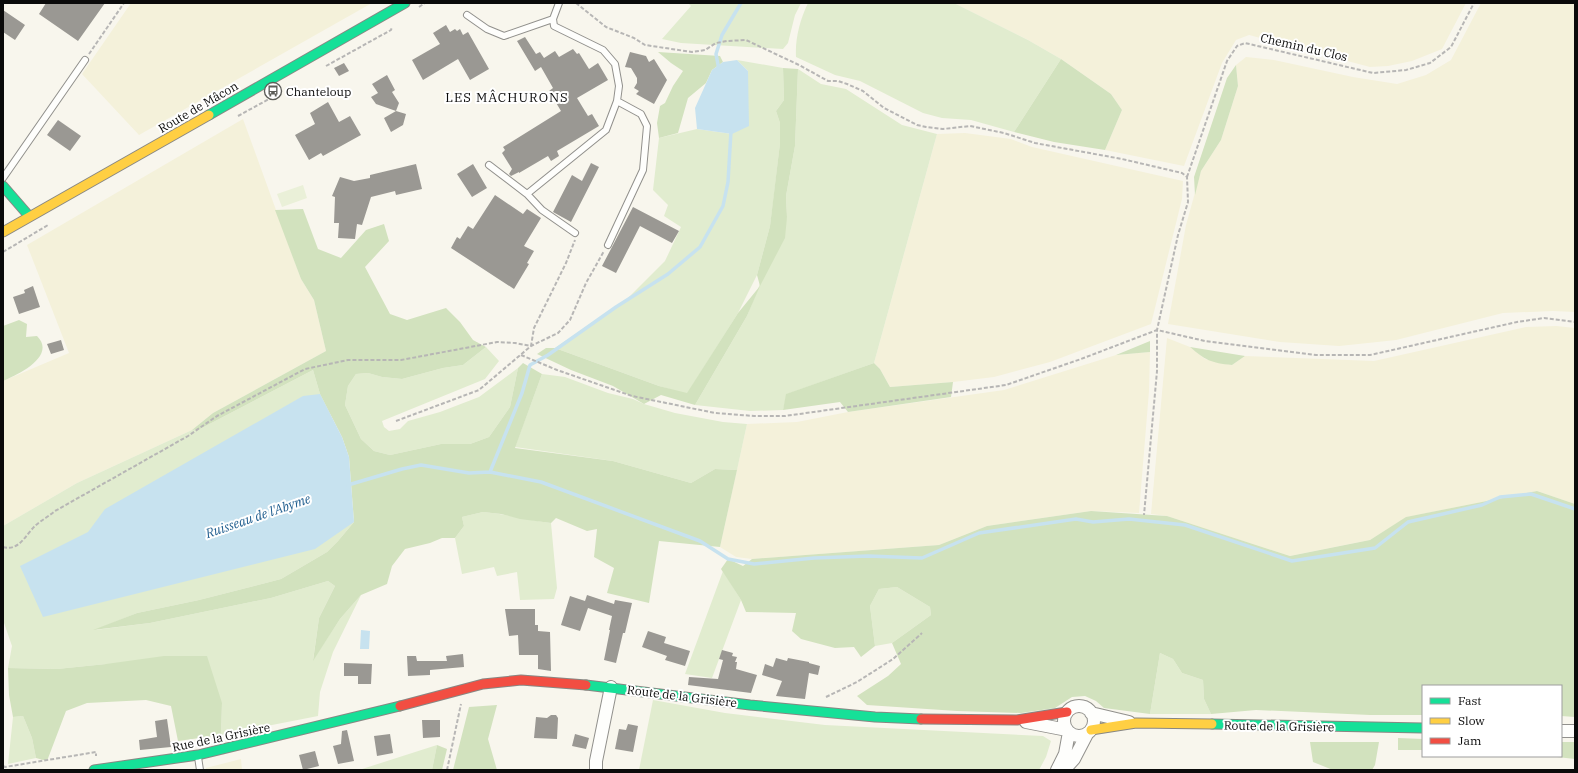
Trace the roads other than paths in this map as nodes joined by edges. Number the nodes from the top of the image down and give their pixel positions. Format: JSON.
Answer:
{"nodes":[{"id":1,"x":405,"y":3,"type":"edge"},
{"id":2,"x":559,"y":3,"type":"edge"},
{"id":3,"x":467,"y":15,"type":"dead end"},
{"id":4,"x":553,"y":19,"type":"junction"},
{"id":5,"x":85,"y":60,"type":"road end"},
{"id":6,"x":617,"y":100,"type":"junction"},
{"id":7,"x":489,"y":165,"type":"dead end"},
{"id":8,"x":3,"y":178,"type":"edge"},
{"id":9,"x":3,"y":186,"type":"edge"},
{"id":10,"x":527,"y":194,"type":"junction"},
{"id":11,"x":29,"y":216,"type":"junction"},
{"id":12,"x":3,"y":232,"type":"edge"},
{"id":13,"x":575,"y":233,"type":"road end"},
{"id":14,"x":608,"y":244,"type":"road end"},
{"id":15,"x":611,"y":687,"type":"junction"},
{"id":16,"x":1067,"y":712,"type":"junction"},
{"id":17,"x":1091,"y":713,"type":"junction"},
{"id":18,"x":351,"y":719,"type":"joint"},
{"id":19,"x":1018,"y":720,"type":"junction"},
{"id":20,"x":1136,"y":723,"type":"junction"},
{"id":21,"x":1422,"y":728,"type":"edge"},
{"id":22,"x":1068,"y":731,"type":"junction"},
{"id":23,"x":1562,"y":731,"type":"edge"},
{"id":24,"x":1575,"y":731,"type":"edge"},
{"id":25,"x":1089,"y":732,"type":"junction"},
{"id":26,"x":198,"y":755,"type":"junction"},
{"id":27,"x":94,"y":770,"type":"edge"},
{"id":28,"x":97,"y":770,"type":"edge"},
{"id":29,"x":200,"y":770,"type":"edge"},
{"id":30,"x":596,"y":770,"type":"edge"},
{"id":31,"x":1058,"y":770,"type":"edge"},
{"id":32,"x":1064,"y":770,"type":"edge"}],
"edges":[{"from":1,"to":11,"type":"street","name":"Route de Mâcon"},
{"from":2,"to":4,"type":"lane"},
{"from":3,"to":4,"type":"lane"},
{"from":4,"to":6,"type":"lane"},
{"from":5,"to":8,"type":"lane"},
{"from":6,"to":10,"type":"lane"},
{"from":6,"to":14,"type":"lane"},
{"from":7,"to":10,"type":"lane"},
{"from":9,"to":11,"type":"street"},
{"from":10,"to":13,"type":"lane"},
{"from":11,"to":12,"type":"street","name":"Route de Mâcon"},
{"from":15,"to":18,"type":"street","name":"Route de la Grisière"},
{"from":15,"to":19,"type":"street","name":"Route de la Grisière"},
{"from":15,"to":30,"type":"street"},
{"from":16,"to":17,"type":"street","name":"Route de la Grisière"},
{"from":16,"to":19,"type":"street","name":"Route de la Grisière"},
{"from":16,"to":22,"type":"street"},
{"from":17,"to":20,"type":"street","name":"Route de la Grisière"},
{"from":17,"to":25,"type":"street"},
{"from":18,"to":26,"type":"street","name":"Rue de la Grisière"},
{"from":19,"to":22,"type":"street","name":"Route de la Grisière"},
{"from":20,"to":21,"type":"street","name":"Route de la Grisière"},
{"from":20,"to":25,"type":"street","name":"Route de la Grisière"},
{"from":22,"to":25,"type":"street","name":"Route de la Grisière"},
{"from":22,"to":31,"type":"street"},
{"from":23,"to":24,"type":"street"},
{"from":25,"to":32,"type":"street"},
{"from":26,"to":28,"type":"street","name":"Rue de la Grisière"},
{"from":26,"to":29,"type":"lane"},
{"from":27,"to":28,"type":"street","name":"Rue de la Grisière"}]}
